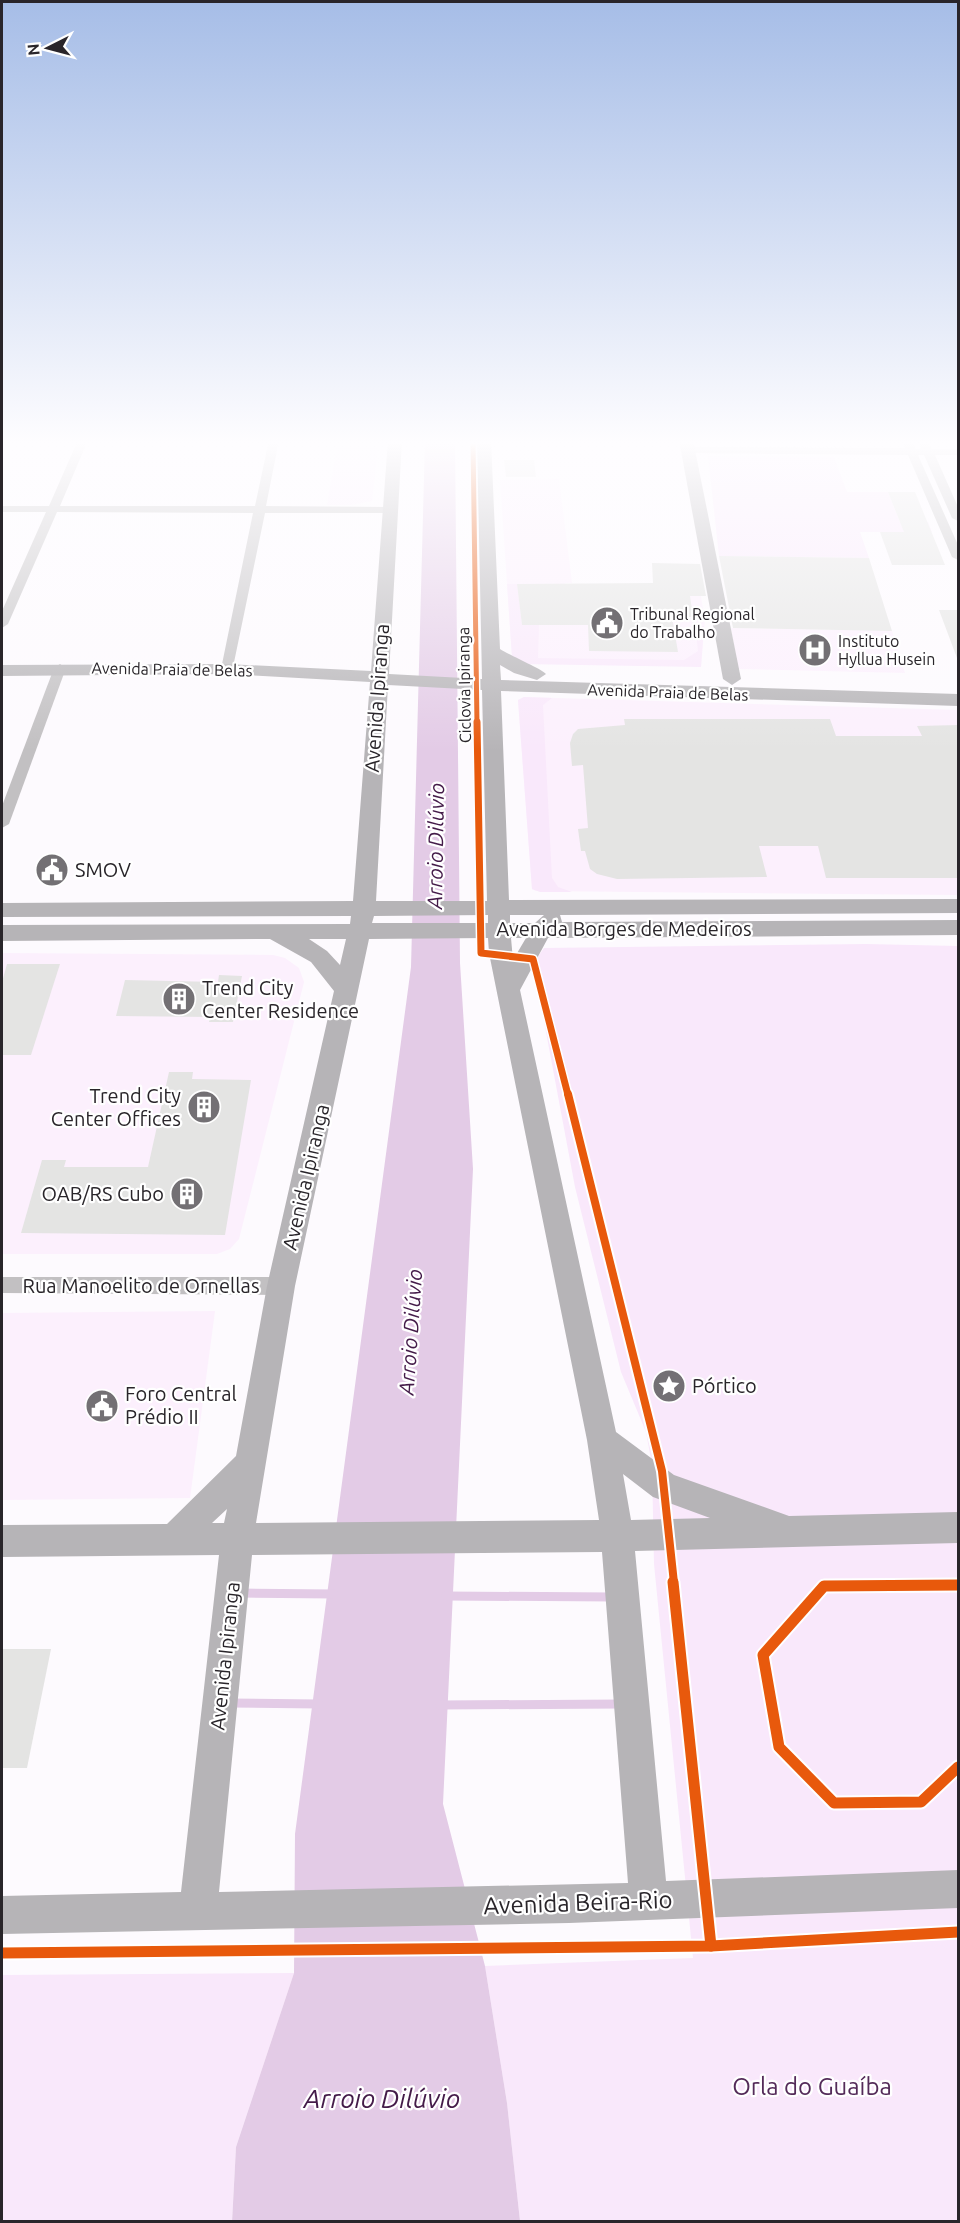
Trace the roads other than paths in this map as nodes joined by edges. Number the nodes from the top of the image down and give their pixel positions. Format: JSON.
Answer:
{"nodes":[{"id":1,"x":37,"y":544,"type":"edge"},
{"id":2,"x":252,"y":544,"type":"edge"},
{"id":3,"x":390,"y":544,"type":"edge"},
{"id":4,"x":487,"y":544,"type":"edge"},
{"id":5,"x":706,"y":544,"type":"edge"},
{"id":6,"x":2,"y":624,"type":"edge"},
{"id":7,"x":491,"y":652,"type":"junction"},
{"id":8,"x":60,"y":668,"type":"junction"},
{"id":9,"x":227,"y":669,"type":"junction"},
{"id":10,"x":2,"y":670,"type":"edge"},
{"id":11,"x":537,"y":674,"type":"junction"},
{"id":12,"x":391,"y":677,"type":"junction"},
{"id":13,"x":482,"y":679,"type":"junction"},
{"id":14,"x":732,"y":679,"type":"junction"},
{"id":15,"x":958,"y":685,"type":"edge"},
{"id":16,"x":958,"y":700,"type":"edge"},
{"id":17,"x":2,"y":824,"type":"edge"},
{"id":18,"x":958,"y":906,"type":"edge"},
{"id":19,"x":564,"y":908,"type":"junction"},
{"id":20,"x":2,"y":910,"type":"edge"},
{"id":21,"x":499,"y":919,"type":"junction"},
{"id":22,"x":362,"y":920,"type":"junction"},
{"id":23,"x":958,"y":928,"type":"edge"},
{"id":24,"x":542,"y":929,"type":"junction"},
{"id":25,"x":268,"y":931,"type":"junction"},
{"id":26,"x":2,"y":933,"type":"edge"},
{"id":27,"x":508,"y":990,"type":"junction"},
{"id":28,"x":347,"y":992,"type":"junction"},
{"id":29,"x":2,"y":1285,"type":"edge"},
{"id":30,"x":281,"y":1286,"type":"junction"},
{"id":31,"x":602,"y":1440,"type":"junction"},
{"id":32,"x":251,"y":1463,"type":"junction"},
{"id":33,"x":958,"y":1527,"type":"edge"},
{"id":34,"x":793,"y":1532,"type":"junction"},
{"id":35,"x":617,"y":1536,"type":"junction"},
{"id":36,"x":172,"y":1540,"type":"junction"},
{"id":37,"x":2,"y":1541,"type":"edge"},
{"id":38,"x":237,"y":1541,"type":"junction"},
{"id":39,"x":958,"y":1889,"type":"edge"},
{"id":40,"x":649,"y":1900,"type":"junction"},
{"id":41,"x":198,"y":1913,"type":"junction"},
{"id":42,"x":2,"y":1915,"type":"edge"}],
"edges":[{"from":1,"to":6,"type":"street"},
{"from":2,"to":9,"type":"street"},
{"from":3,"to":12,"type":"main road","name":"Avenida Ipiranga"},
{"from":4,"to":7,"type":"main road"},
{"from":5,"to":14,"type":"main road"},
{"from":7,"to":11,"type":"main road"},
{"from":7,"to":13,"type":"main road"},
{"from":8,"to":9,"type":"main road","name":"Avenida Praia de Belas"},
{"from":8,"to":10,"type":"main road","name":"Avenida Praia de Belas"},
{"from":8,"to":17,"type":"street"},
{"from":9,"to":12,"type":"main road","name":"Avenida Praia de Belas"},
{"from":11,"to":13,"type":"main road","name":"Avenida Praia de Belas"},
{"from":11,"to":14,"type":"main road","name":"Avenida Praia de Belas"},
{"from":12,"to":13,"type":"main road","name":"Avenida Praia de Belas"},
{"from":12,"to":22,"type":"main road","name":"Avenida Ipiranga"},
{"from":13,"to":16,"type":"main road","name":"Avenida Praia de Belas"},
{"from":13,"to":21,"type":"main road"},
{"from":14,"to":15,"type":"main road","name":"Avenida Praia de Belas"},
{"from":18,"to":19,"type":"main road","name":"Avenida Borges de Medeiros"},
{"from":19,"to":21,"type":"main road","name":"Avenida Borges de Medeiros"},
{"from":19,"to":24,"type":"main road"},
{"from":20,"to":22,"type":"main road"},
{"from":21,"to":22,"type":"main road","name":"Avenida Borges de Medeiros"},
{"from":21,"to":24,"type":"main road","name":"Avenida Borges de Medeiros"},
{"from":21,"to":27,"type":"main road"},
{"from":22,"to":25,"type":"main road","name":"Avenida Borges de Medeiros"},
{"from":22,"to":28,"type":"main road","name":"Avenida Ipiranga"},
{"from":23,"to":24,"type":"main road","name":"Avenida Borges de Medeiros"},
{"from":24,"to":27,"type":"main road"},
{"from":25,"to":26,"type":"main road","name":"Avenida Borges de Medeiros"},
{"from":25,"to":28,"type":"main road"},
{"from":27,"to":31,"type":"main road"},
{"from":28,"to":30,"type":"main road","name":"Avenida Ipiranga"},
{"from":29,"to":30,"type":"street","name":"Rua Manoelito de Ornellas"},
{"from":30,"to":32,"type":"main road","name":"Avenida Ipiranga"},
{"from":31,"to":34,"type":"main road"},
{"from":31,"to":35,"type":"main road"},
{"from":32,"to":36,"type":"main road"},
{"from":32,"to":38,"type":"main road","name":"Avenida Ipiranga"},
{"from":33,"to":34,"type":"main road"},
{"from":34,"to":35,"type":"main road"},
{"from":35,"to":38,"type":"main road"},
{"from":35,"to":40,"type":"main road"},
{"from":36,"to":37,"type":"main road"},
{"from":36,"to":38,"type":"main road"},
{"from":38,"to":41,"type":"main road","name":"Avenida Ipiranga"},
{"from":39,"to":40,"type":"main road","name":"Avenida Beira-Rio"},
{"from":40,"to":41,"type":"main road","name":"Avenida Beira-Rio"},
{"from":41,"to":42,"type":"main road","name":"Avenida Beira-Rio"}]}
